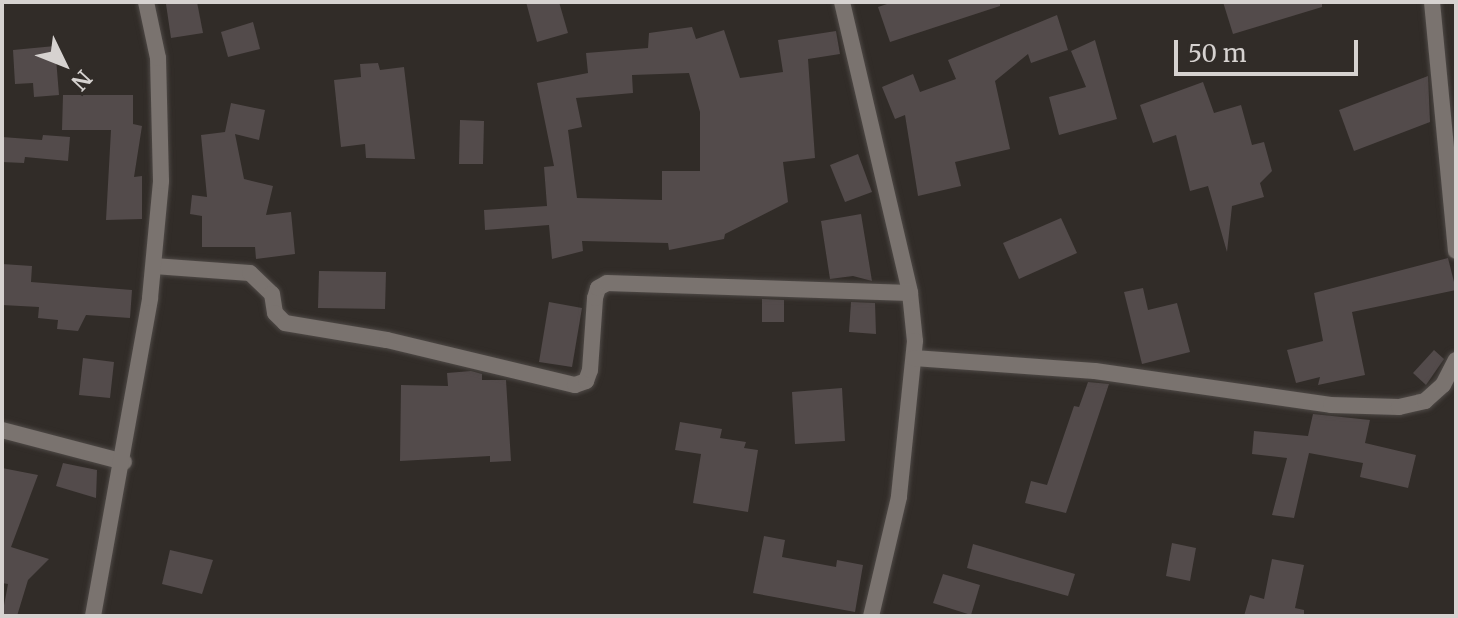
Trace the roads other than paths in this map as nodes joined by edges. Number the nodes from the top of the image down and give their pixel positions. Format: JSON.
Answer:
{"nodes":[{"id":1,"x":146,"y":2,"type":"edge"},
{"id":2,"x":842,"y":2,"type":"edge"},
{"id":3,"x":1432,"y":2,"type":"edge"},
{"id":4,"x":1456,"y":251,"type":"edge"},
{"id":5,"x":154,"y":266,"type":"junction"},
{"id":6,"x":910,"y":293,"type":"junction"},
{"id":7,"x":914,"y":358,"type":"junction"},
{"id":8,"x":1456,"y":360,"type":"edge"},
{"id":9,"x":2,"y":430,"type":"edge"},
{"id":10,"x":124,"y":462,"type":"junction"},
{"id":11,"x":93,"y":616,"type":"edge"},
{"id":12,"x":871,"y":616,"type":"edge"}],
"edges":[{"from":1,"to":5,"type":"street"},
{"from":2,"to":6,"type":"street"},
{"from":3,"to":4,"type":"street"},
{"from":5,"to":6,"type":"street"},
{"from":5,"to":10,"type":"street"},
{"from":6,"to":7,"type":"street"},
{"from":7,"to":8,"type":"street"},
{"from":7,"to":12,"type":"street"},
{"from":9,"to":10,"type":"street"},
{"from":10,"to":11,"type":"street"}]}
